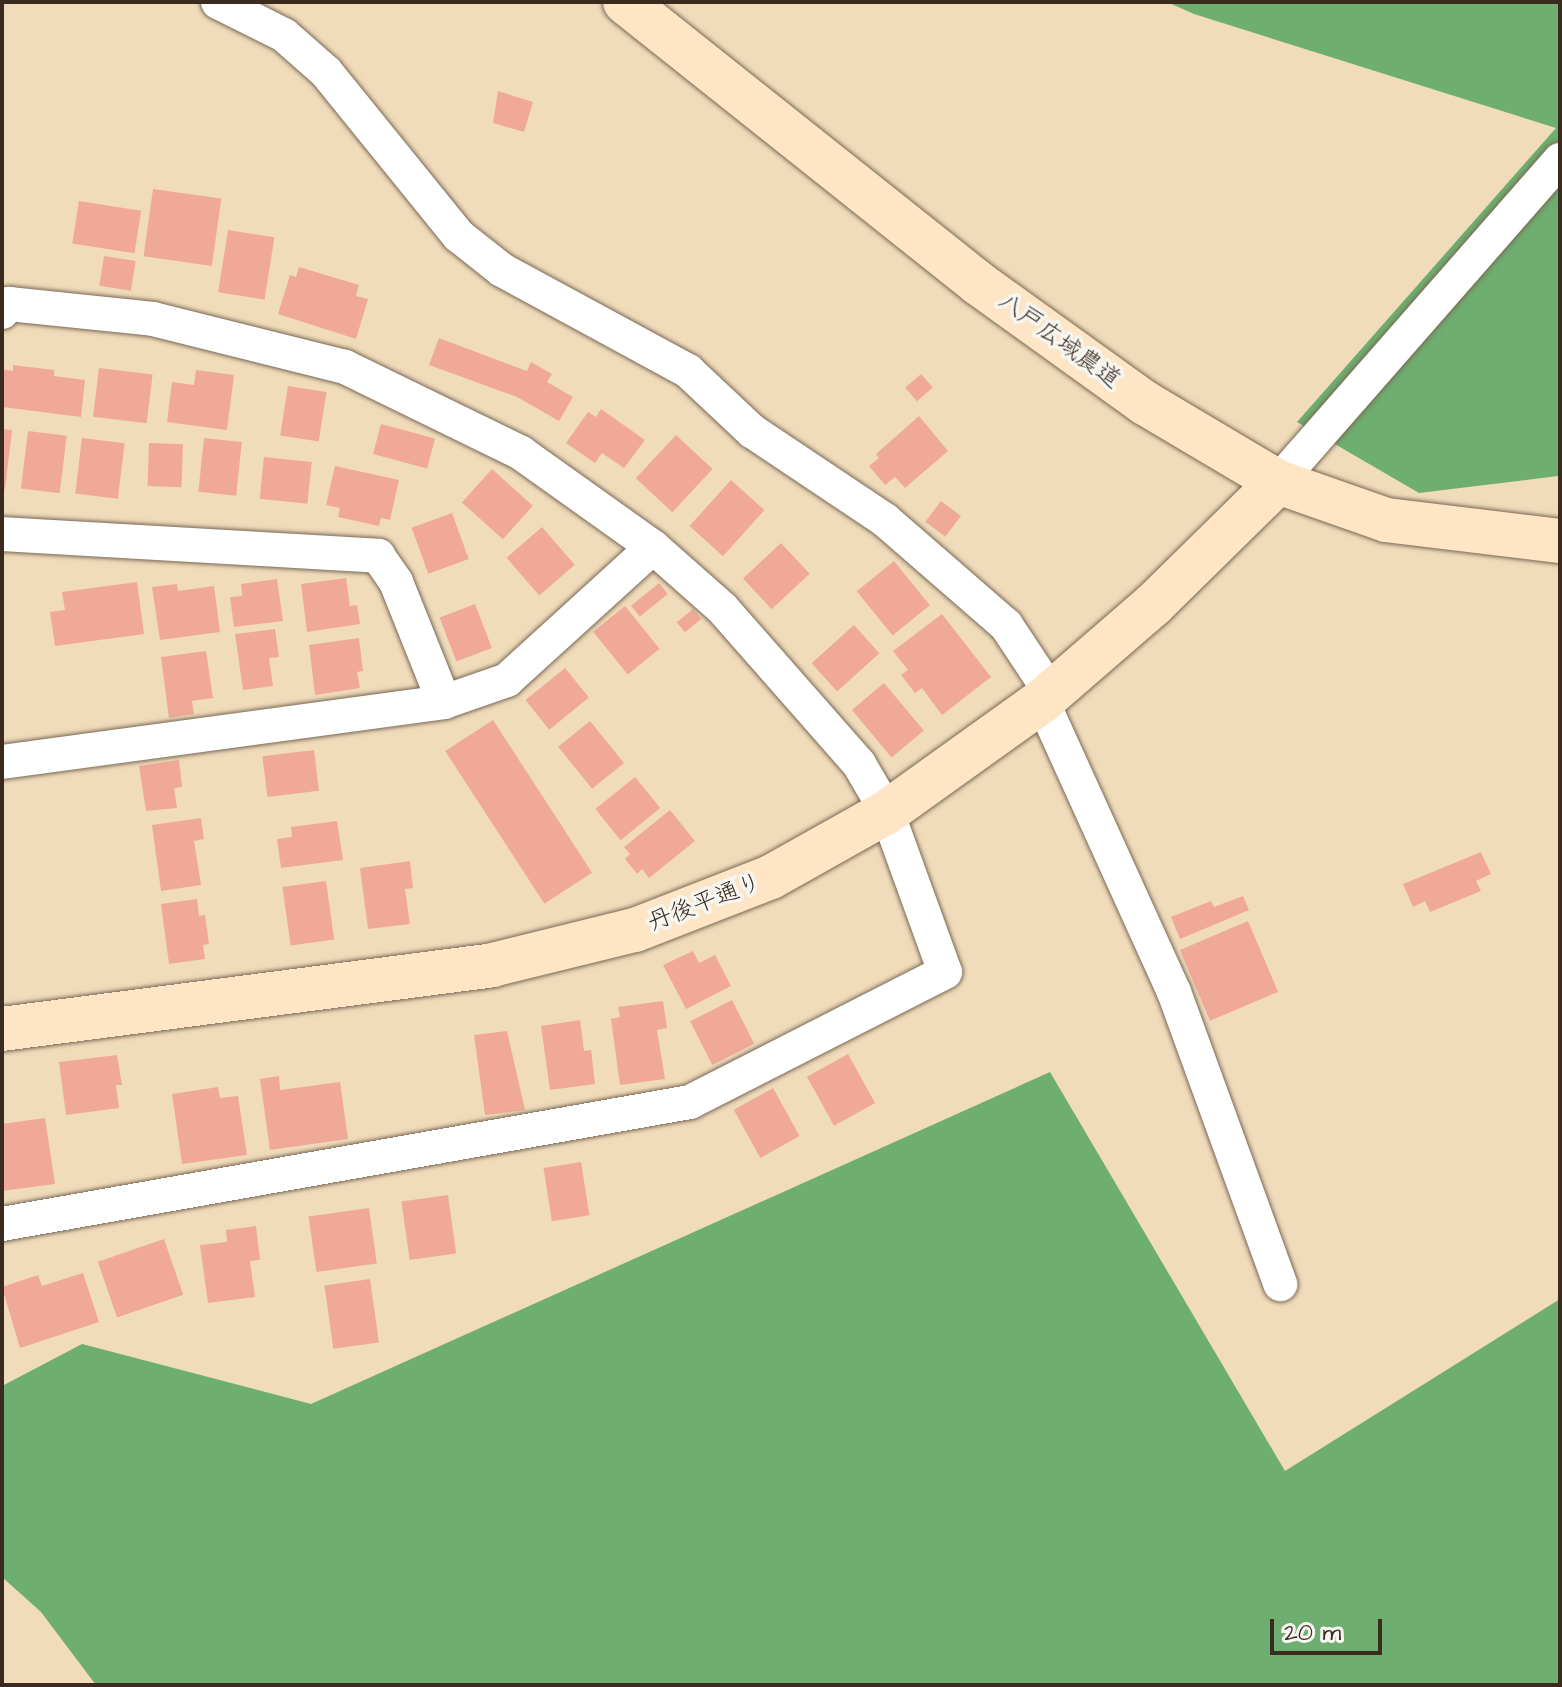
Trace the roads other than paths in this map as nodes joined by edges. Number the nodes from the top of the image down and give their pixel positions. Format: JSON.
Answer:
{"nodes":[{"id":1,"x":218,"y":2,"type":"edge"},
{"id":2,"x":625,"y":2,"type":"edge"},
{"id":3,"x":1560,"y":160,"type":"edge"},
{"id":4,"x":2,"y":312,"type":"edge"},
{"id":5,"x":1278,"y":482,"type":"junction"},
{"id":6,"x":2,"y":534,"type":"edge"},
{"id":7,"x":1560,"y":541,"type":"edge"},
{"id":8,"x":653,"y":547,"type":"junction"},
{"id":9,"x":1046,"y":697,"type":"junction"},
{"id":10,"x":444,"y":702,"type":"junction"},
{"id":11,"x":2,"y":762,"type":"edge"},
{"id":12,"x":887,"y":812,"type":"junction"},
{"id":13,"x":2,"y":1029,"type":"edge"},
{"id":14,"x":2,"y":1224,"type":"edge"},
{"id":15,"x":1280,"y":1284,"type":"dead end"}],
"edges":[{"from":1,"to":9,"type":"street"},
{"from":2,"to":5,"type":"street","name":"八戸広域農道"},
{"from":3,"to":5,"type":"street"},
{"from":4,"to":8,"type":"street"},
{"from":5,"to":7,"type":"street","name":"八戸広域農道"},
{"from":5,"to":9,"type":"street","name":"丹後平通り"},
{"from":6,"to":10,"type":"street"},
{"from":8,"to":10,"type":"street"},
{"from":8,"to":12,"type":"street"},
{"from":9,"to":12,"type":"street","name":"丹後平通り"},
{"from":9,"to":15,"type":"street"},
{"from":10,"to":11,"type":"street"},
{"from":12,"to":13,"type":"street","name":"丹後平通り"},
{"from":12,"to":14,"type":"street"}]}
